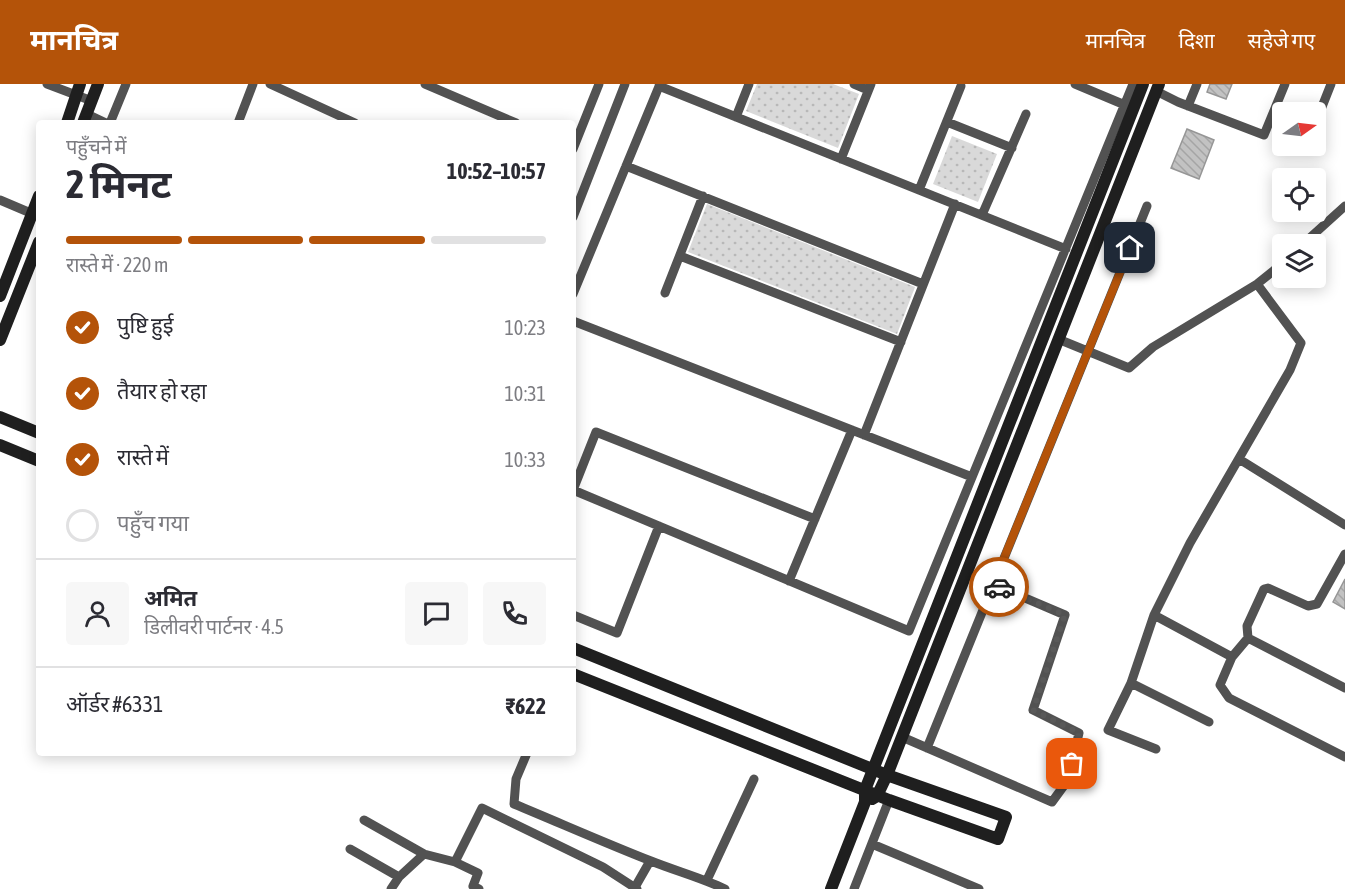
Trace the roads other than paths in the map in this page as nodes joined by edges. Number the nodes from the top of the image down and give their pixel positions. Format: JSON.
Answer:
{"nodes":[{"id":1,"x":47,"y":84,"type":"edge"},
{"id":2,"x":98,"y":84,"type":"edge"},
{"id":3,"x":126,"y":84,"type":"edge"},
{"id":4,"x":253,"y":84,"type":"edge"},
{"id":5,"x":270,"y":84,"type":"edge"},
{"id":6,"x":425,"y":84,"type":"edge"},
{"id":7,"x":599,"y":84,"type":"edge"},
{"id":8,"x":625,"y":84,"type":"edge"},
{"id":9,"x":749,"y":84,"type":"edge"},
{"id":10,"x":854,"y":84,"type":"edge"},
{"id":11,"x":1075,"y":84,"type":"edge"},
{"id":12,"x":1133,"y":84,"type":"edge"},
{"id":13,"x":1143,"y":84,"type":"edge"},
{"id":14,"x":1197,"y":84,"type":"edge"},
{"id":15,"x":1285,"y":84,"type":"edge"},
{"id":16,"x":1331,"y":84,"type":"edge"},
{"id":17,"x":659,"y":85,"type":"edge"},
{"id":18,"x":961,"y":86,"type":"dead end"},
{"id":19,"x":870,"y":87,"type":"edge"},
{"id":20,"x":1158,"y":88,"type":"edge"},
{"id":21,"x":78,"y":89,"type":"edge"},
{"id":22,"x":92,"y":101,"type":"junction"},
{"id":23,"x":1324,"y":102,"type":"edge"},
{"id":24,"x":1125,"y":105,"type":"junction"},
{"id":25,"x":1188,"y":106,"type":"junction"},
{"id":26,"x":1026,"y":114,"type":"dead end"},
{"id":27,"x":736,"y":117,"type":"junction"},
{"id":28,"x":85,"y":119,"type":"edge"},
{"id":29,"x":68,"y":120,"type":"edge"},
{"id":30,"x":111,"y":120,"type":"edge"},
{"id":31,"x":239,"y":120,"type":"edge"},
{"id":32,"x":348,"y":120,"type":"edge"},
{"id":33,"x":497,"y":120,"type":"edge"},
{"id":34,"x":947,"y":122,"type":"junction"},
{"id":35,"x":576,"y":140,"type":"edge"},
{"id":36,"x":1012,"y":148,"type":"junction"},
{"id":37,"x":842,"y":159,"type":"junction"},
{"id":38,"x":626,"y":166,"type":"junction"},
{"id":39,"x":919,"y":190,"type":"junction"},
{"id":40,"x":703,"y":196,"type":"junction"},
{"id":41,"x":0,"y":200,"type":"edge"},
{"id":42,"x":955,"y":204,"type":"junction"},
{"id":43,"x":36,"y":205,"type":"edge"},
{"id":44,"x":1147,"y":206,"type":"dead end"},
{"id":45,"x":1345,"y":206,"type":"edge"},
{"id":46,"x":576,"y":209,"type":"edge"},
{"id":47,"x":33,"y":214,"type":"junction"},
{"id":48,"x":982,"y":215,"type":"junction"},
{"id":49,"x":1314,"y":234,"type":"edge"},
{"id":50,"x":1066,"y":249,"type":"junction"},
{"id":51,"x":36,"y":250,"type":"edge"},
{"id":52,"x":680,"y":256,"type":"junction"},
{"id":53,"x":1272,"y":272,"type":"edge"},
{"id":54,"x":923,"y":284,"type":"junction"},
{"id":55,"x":1257,"y":284,"type":"junction"},
{"id":56,"x":576,"y":287,"type":"edge"},
{"id":57,"x":665,"y":293,"type":"dead end"},
{"id":58,"x":0,"y":296,"type":"edge"},
{"id":59,"x":576,"y":322,"type":"edge"},
{"id":60,"x":1058,"y":339,"type":"junction"},
{"id":61,"x":0,"y":340,"type":"edge"},
{"id":62,"x":901,"y":342,"type":"junction"},
{"id":63,"x":1088,"y":352,"type":"junction"},
{"id":64,"x":0,"y":417,"type":"edge"},
{"id":65,"x":852,"y":430,"type":"junction"},
{"id":66,"x":36,"y":432,"type":"edge"},
{"id":67,"x":864,"y":435,"type":"junction"},
{"id":68,"x":0,"y":445,"type":"edge"},
{"id":69,"x":1239,"y":459,"type":"junction"},
{"id":70,"x":36,"y":460,"type":"edge"},
{"id":71,"x":972,"y":477,"type":"junction"},
{"id":72,"x":576,"y":482,"type":"edge"},
{"id":73,"x":576,"y":491,"type":"edge"},
{"id":74,"x":814,"y":519,"type":"junction"},
{"id":75,"x":1345,"y":525,"type":"edge"},
{"id":76,"x":659,"y":526,"type":"junction"},
{"id":77,"x":1345,"y":554,"type":"edge"},
{"id":78,"x":966,"y":573,"type":"junction"},
{"id":79,"x":789,"y":581,"type":"junction"},
{"id":80,"x":993,"y":585,"type":"junction"},
{"id":81,"x":1154,"y":615,"type":"junction"},
{"id":82,"x":576,"y":616,"type":"edge"},
{"id":83,"x":1248,"y":638,"type":"junction"},
{"id":84,"x":576,"y":649,"type":"edge"},
{"id":85,"x":1232,"y":657,"type":"junction"},
{"id":86,"x":576,"y":675,"type":"edge"},
{"id":87,"x":1131,"y":683,"type":"junction"},
{"id":88,"x":1345,"y":688,"type":"edge"},
{"id":89,"x":1209,"y":722,"type":"dead end"},
{"id":90,"x":902,"y":737,"type":"junction"},
{"id":91,"x":927,"y":748,"type":"junction"},
{"id":92,"x":1156,"y":750,"type":"dead end"},
{"id":93,"x":526,"y":756,"type":"edge"},
{"id":94,"x":1345,"y":757,"type":"edge"},
{"id":95,"x":874,"y":770,"type":"junction"},
{"id":96,"x":887,"y":775,"type":"junction"},
{"id":97,"x":754,"y":779,"type":"dead end"},
{"id":98,"x":865,"y":796,"type":"junction"},
{"id":99,"x":883,"y":798,"type":"junction"},
{"id":100,"x":513,"y":804,"type":"junction"},
{"id":101,"x":500,"y":816,"type":"junction"},
{"id":102,"x":364,"y":820,"type":"dead end"},
{"id":103,"x":872,"y":844,"type":"junction"},
{"id":104,"x":350,"y":849,"type":"dead end"},
{"id":105,"x":424,"y":854,"type":"junction"},
{"id":106,"x":650,"y":861,"type":"junction"},
{"id":107,"x":454,"y":862,"type":"junction"},
{"id":108,"x":399,"y":877,"type":"junction"},
{"id":109,"x":707,"y":880,"type":"junction"},
{"id":110,"x":391,"y":889,"type":"edge"},
{"id":111,"x":479,"y":889,"type":"edge"},
{"id":112,"x":635,"y":889,"type":"edge"},
{"id":113,"x":725,"y":889,"type":"edge"},
{"id":114,"x":831,"y":889,"type":"edge"},
{"id":115,"x":854,"y":889,"type":"edge"},
{"id":116,"x":979,"y":889,"type":"edge"}],
"edges":[{"from":1,"to":21,"type":"street"},
{"from":2,"to":22,"type":"street"},
{"from":3,"to":30,"type":"street"},
{"from":4,"to":31,"type":"street"},
{"from":5,"to":32,"type":"street"},
{"from":6,"to":33,"type":"street"},
{"from":7,"to":35,"type":"street"},
{"from":8,"to":46,"type":"street"},
{"from":9,"to":27,"type":"street"},
{"from":10,"to":19,"type":"street"},
{"from":11,"to":24,"type":"street"},
{"from":12,"to":24,"type":"street"},
{"from":13,"to":95,"type":"street"},
{"from":14,"to":25,"type":"street"},
{"from":15,"to":25,"type":"street"},
{"from":16,"to":23,"type":"street"},
{"from":17,"to":27,"type":"street"},
{"from":17,"to":38,"type":"street"},
{"from":18,"to":34,"type":"street"},
{"from":19,"to":37,"type":"street"},
{"from":20,"to":25,"type":"street"},
{"from":20,"to":60,"type":"street"},
{"from":21,"to":22,"type":"street"},
{"from":21,"to":29,"type":"street"},
{"from":22,"to":28,"type":"street"},
{"from":24,"to":50,"type":"street"},
{"from":26,"to":36,"type":"street"},
{"from":27,"to":37,"type":"street"},
{"from":34,"to":36,"type":"street"},
{"from":34,"to":39,"type":"street"},
{"from":36,"to":48,"type":"street"},
{"from":37,"to":39,"type":"street"},
{"from":38,"to":40,"type":"street"},
{"from":38,"to":56,"type":"street"},
{"from":39,"to":42,"type":"street"},
{"from":40,"to":52,"type":"street"},
{"from":40,"to":54,"type":"street"},
{"from":41,"to":47,"type":"street"},
{"from":42,"to":48,"type":"street"},
{"from":42,"to":54,"type":"street"},
{"from":43,"to":47,"type":"street"},
{"from":44,"to":63,"type":"street"},
{"from":45,"to":49,"type":"street"},
{"from":47,"to":58,"type":"street"},
{"from":48,"to":50,"type":"street"},
{"from":50,"to":71,"type":"street"},
{"from":51,"to":61,"type":"street"},
{"from":52,"to":57,"type":"street"},
{"from":52,"to":62,"type":"street"},
{"from":53,"to":55,"type":"street"},
{"from":54,"to":62,"type":"street"},
{"from":55,"to":63,"type":"street"},
{"from":55,"to":69,"type":"street"},
{"from":59,"to":65,"type":"street"},
{"from":60,"to":63,"type":"street"},
{"from":60,"to":78,"type":"street"},
{"from":62,"to":67,"type":"street"},
{"from":63,"to":80,"type":"street"},
{"from":64,"to":66,"type":"street"},
{"from":65,"to":67,"type":"street"},
{"from":65,"to":74,"type":"street"},
{"from":67,"to":71,"type":"street"},
{"from":68,"to":70,"type":"street"},
{"from":69,"to":75,"type":"street"},
{"from":69,"to":81,"type":"street"},
{"from":71,"to":79,"type":"street"},
{"from":72,"to":74,"type":"street"},
{"from":73,"to":76,"type":"street"},
{"from":74,"to":79,"type":"street"},
{"from":76,"to":79,"type":"street"},
{"from":76,"to":82,"type":"street"},
{"from":77,"to":83,"type":"street"},
{"from":78,"to":80,"type":"street"},
{"from":78,"to":90,"type":"street"},
{"from":80,"to":91,"type":"street"},
{"from":80,"to":91,"type":"street"},
{"from":81,"to":85,"type":"street"},
{"from":81,"to":87,"type":"street"},
{"from":83,"to":85,"type":"street"},
{"from":83,"to":88,"type":"street"},
{"from":84,"to":95,"type":"street"},
{"from":85,"to":94,"type":"street"},
{"from":86,"to":98,"type":"street"},
{"from":87,"to":89,"type":"street"},
{"from":87,"to":92,"type":"street"},
{"from":90,"to":91,"type":"street"},
{"from":90,"to":96,"type":"street"},
{"from":93,"to":100,"type":"street"},
{"from":95,"to":96,"type":"street"},
{"from":95,"to":98,"type":"street"},
{"from":96,"to":99,"type":"street"},
{"from":96,"to":99,"type":"street"},
{"from":97,"to":109,"type":"street"},
{"from":98,"to":99,"type":"street"},
{"from":98,"to":114,"type":"street"},
{"from":99,"to":103,"type":"street"},
{"from":100,"to":101,"type":"street"},
{"from":100,"to":106,"type":"street"},
{"from":101,"to":107,"type":"street"},
{"from":101,"to":112,"type":"street"},
{"from":102,"to":105,"type":"street"},
{"from":103,"to":115,"type":"street"},
{"from":103,"to":116,"type":"street"},
{"from":104,"to":108,"type":"street"},
{"from":105,"to":107,"type":"street"},
{"from":105,"to":108,"type":"street"},
{"from":106,"to":109,"type":"street"},
{"from":106,"to":112,"type":"street"},
{"from":107,"to":111,"type":"street"},
{"from":108,"to":110,"type":"street"},
{"from":109,"to":113,"type":"street"}]}
